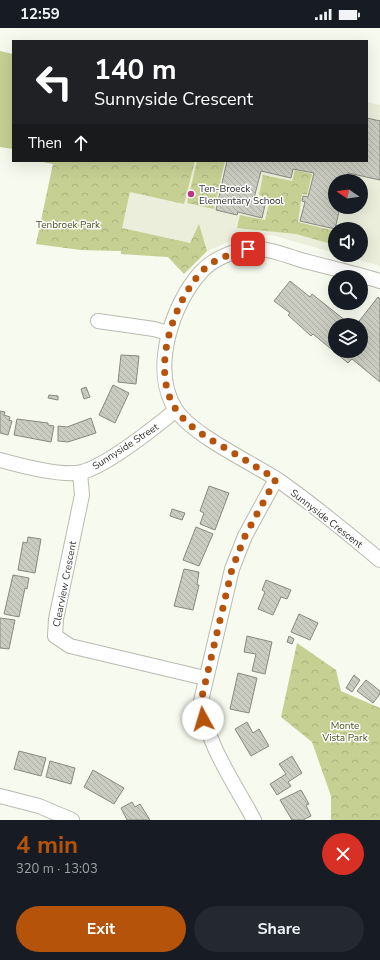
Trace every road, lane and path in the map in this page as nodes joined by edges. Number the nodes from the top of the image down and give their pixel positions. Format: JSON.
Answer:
{"nodes":[{"id":1,"x":380,"y":281,"type":"edge"},
{"id":2,"x":98,"y":321,"type":"dead end"},
{"id":3,"x":168,"y":333,"type":"junction"},
{"id":4,"x":176,"y":410,"type":"junction"},
{"id":5,"x":0,"y":460,"type":"edge"},
{"id":6,"x":80,"y":473,"type":"junction"},
{"id":7,"x":276,"y":479,"type":"junction"},
{"id":8,"x":380,"y":560,"type":"edge"},
{"id":9,"x":206,"y":678,"type":"junction"},
{"id":10,"x":0,"y":796,"type":"edge"},
{"id":11,"x":72,"y":820,"type":"edge"},
{"id":12,"x":254,"y":820,"type":"edge"}],
"edges":[{"from":1,"to":3,"type":"street"},
{"from":2,"to":3,"type":"street"},
{"from":3,"to":4,"type":"street","name":"Sunnyside Crescent"},
{"from":4,"to":6,"type":"street","name":"Sunnyside Street"},
{"from":4,"to":7,"type":"street","name":"Sunnyside Crescent"},
{"from":5,"to":6,"type":"street","name":"Sunnyside Street"},
{"from":6,"to":9,"type":"street","name":"Clearview Crescent"},
{"from":7,"to":8,"type":"street","name":"Sunnyside Crescent"},
{"from":7,"to":9,"type":"street"},
{"from":9,"to":12,"type":"street"},
{"from":10,"to":11,"type":"street"}]}
